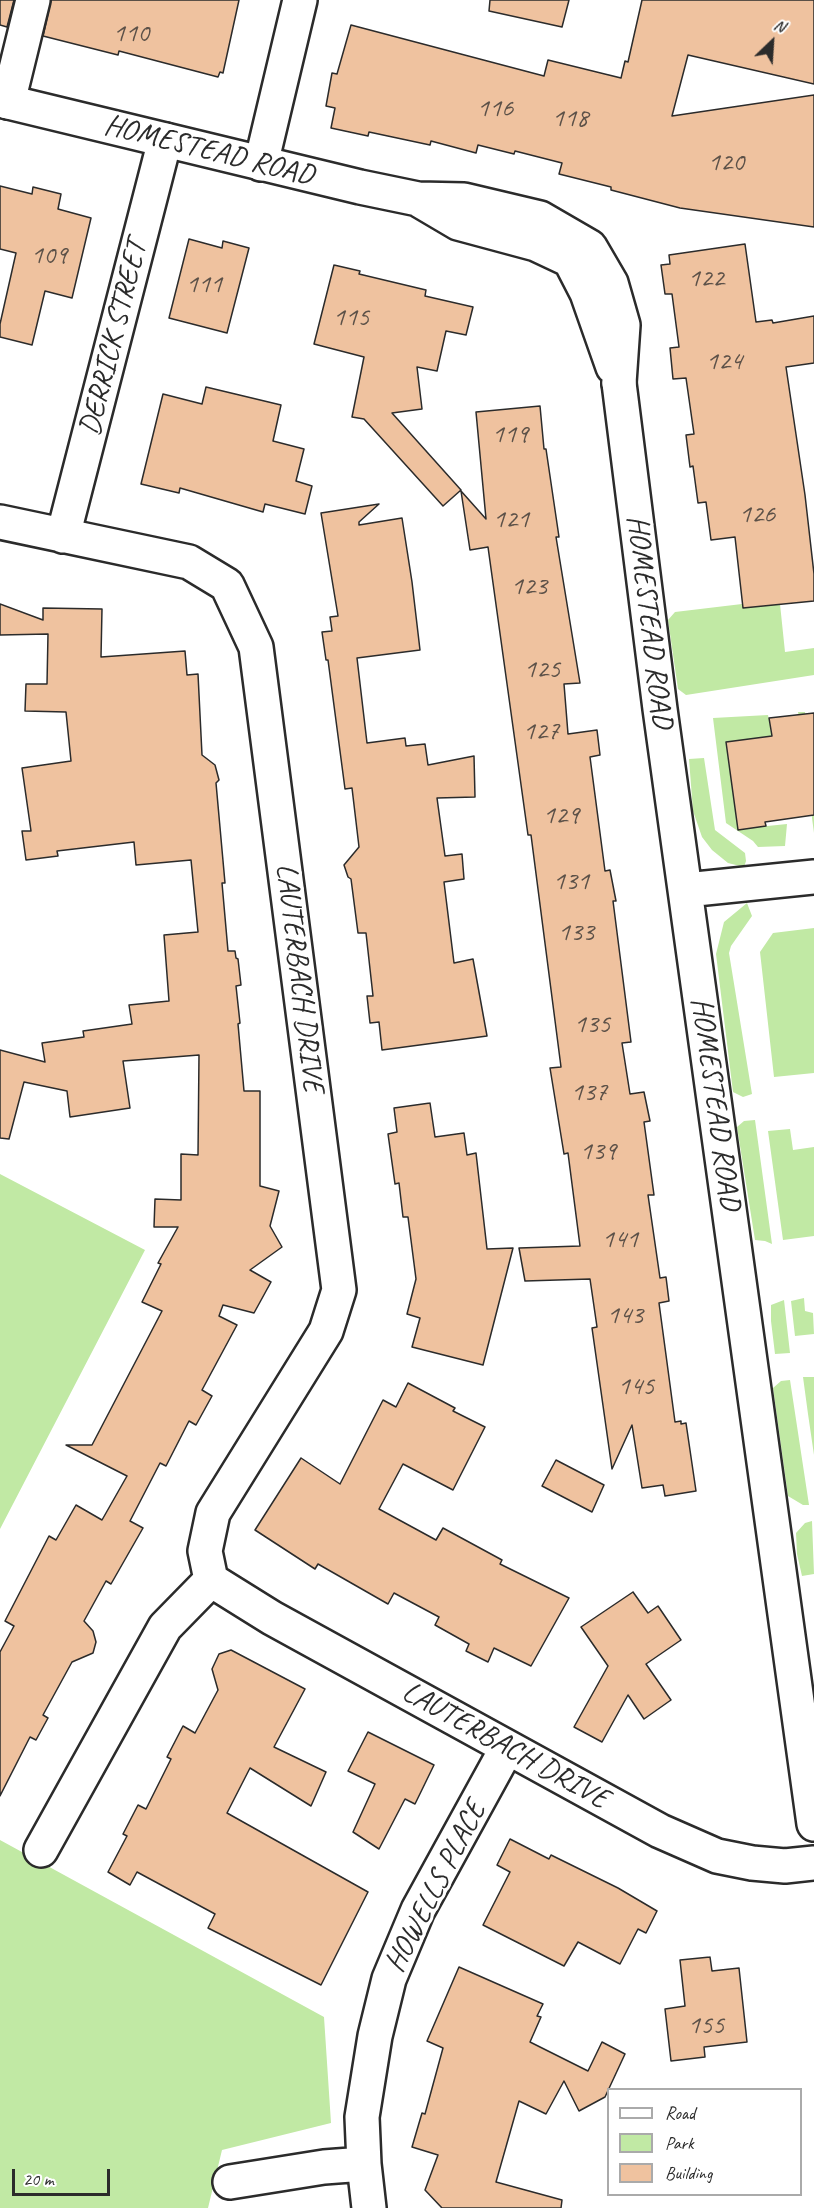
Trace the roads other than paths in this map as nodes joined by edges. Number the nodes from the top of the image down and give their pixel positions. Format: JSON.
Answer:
{"nodes":[{"id":1,"x":33,"y":0,"type":"edge"},
{"id":2,"x":300,"y":0,"type":"edge"},
{"id":3,"x":4,"y":101,"type":"edge"},
{"id":4,"x":165,"y":140,"type":"junction"},
{"id":5,"x":261,"y":164,"type":"junction"},
{"id":6,"x":0,"y":522,"type":"edge"},
{"id":7,"x":63,"y":536,"type":"junction"},
{"id":8,"x":814,"y":877,"type":"edge"},
{"id":9,"x":686,"y":890,"type":"junction"},
{"id":10,"x":211,"y":1580,"type":"junction"},
{"id":11,"x":507,"y":1748,"type":"junction"},
{"id":12,"x":814,"y":1824,"type":"edge"},
{"id":13,"x":41,"y":1850,"type":"dead end"},
{"id":14,"x":814,"y":1863,"type":"edge"},
{"id":15,"x":364,"y":2164,"type":"junction"},
{"id":16,"x":230,"y":2182,"type":"dead end"},
{"id":17,"x":369,"y":2208,"type":"edge"}],
"edges":[{"from":1,"to":3,"type":"street"},
{"from":2,"to":5,"type":"street"},
{"from":3,"to":4,"type":"street","name":"HOMESTEAD ROAD"},
{"from":4,"to":5,"type":"street","name":"HOMESTEAD ROAD"},
{"from":4,"to":7,"type":"street","name":"DERRICK STREET"},
{"from":5,"to":9,"type":"street","name":"HOMESTEAD ROAD"},
{"from":6,"to":7,"type":"street","name":"LAUTERBACH DRIVE"},
{"from":7,"to":10,"type":"street","name":"LAUTERBACH DRIVE"},
{"from":8,"to":9,"type":"street"},
{"from":9,"to":12,"type":"street","name":"HOMESTEAD ROAD"},
{"from":10,"to":11,"type":"street","name":"LAUTERBACH DRIVE"},
{"from":10,"to":13,"type":"street"},
{"from":11,"to":14,"type":"street","name":"LAUTERBACH DRIVE"},
{"from":11,"to":15,"type":"street","name":"HOWELLS PLACE"},
{"from":15,"to":16,"type":"street"},
{"from":15,"to":17,"type":"street","name":"HOWELLS PLACE"}]}
